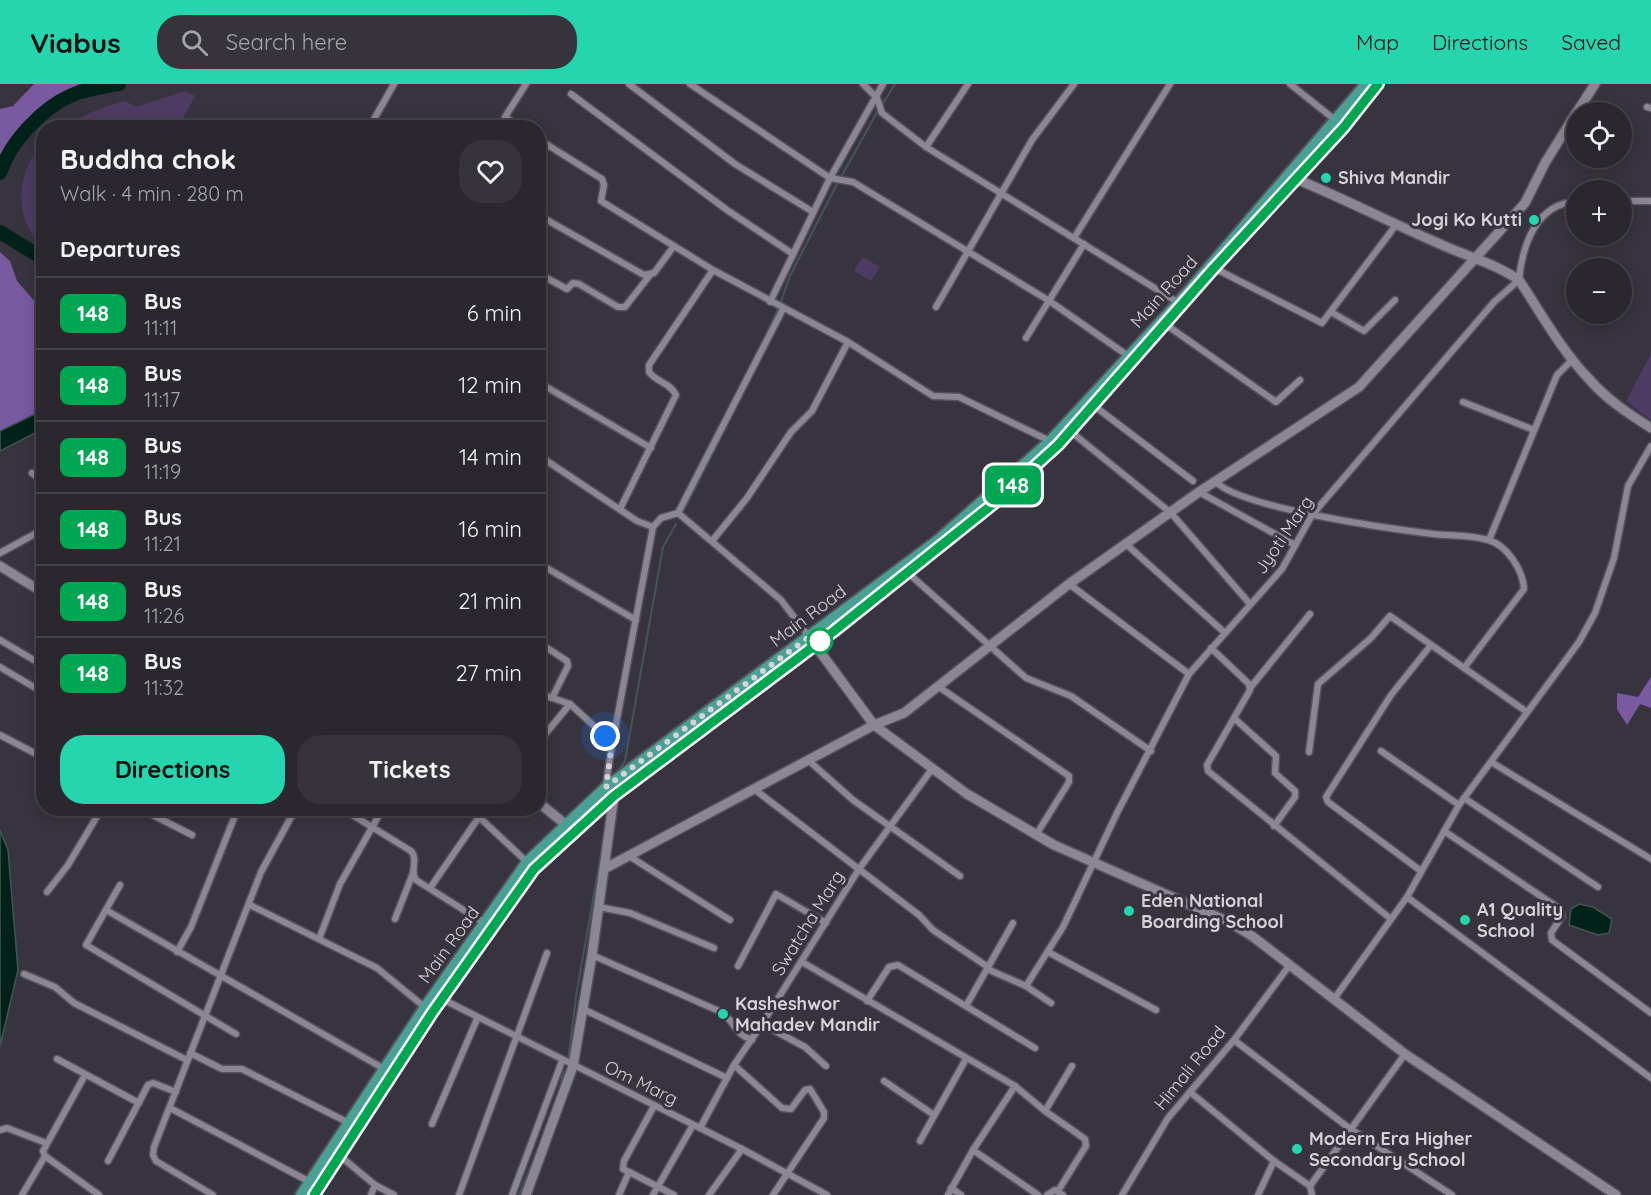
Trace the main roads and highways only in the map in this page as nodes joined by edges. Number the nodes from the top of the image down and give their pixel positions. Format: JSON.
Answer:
{"nodes":[{"id":1,"x":1366,"y":84,"type":"edge"},
{"id":2,"x":1378,"y":84,"type":"edge"},
{"id":3,"x":1340,"y":124,"type":"junction"},
{"id":4,"x":1180,"y":304,"type":"junction"},
{"id":5,"x":1132,"y":358,"type":"junction"},
{"id":6,"x":1054,"y":443,"type":"junction"},
{"id":7,"x":812,"y":641,"type":"junction"},
{"id":8,"x":571,"y":829,"type":"junction"},
{"id":9,"x":488,"y":926,"type":"junction"},
{"id":10,"x":428,"y":1010,"type":"junction"},
{"id":11,"x":388,"y":1072,"type":"junction"},
{"id":12,"x":301,"y":1195,"type":"edge"},
{"id":13,"x":314,"y":1195,"type":"edge"}],
"edges":[{"from":1,"to":3,"type":"main road","name":"Main Road"},
{"from":2,"to":3,"type":"main road","name":"Main Road"},
{"from":3,"to":4,"type":"main road","name":"Main Road"},
{"from":3,"to":4,"type":"main road","name":"Main Road"},
{"from":4,"to":5,"type":"main road","name":"Main Road"},
{"from":4,"to":5,"type":"main road","name":"Main Road"},
{"from":5,"to":6,"type":"main road","name":"Main Road"},
{"from":5,"to":6,"type":"main road","name":"Main Road"},
{"from":6,"to":7,"type":"main road","name":"Main Road"},
{"from":6,"to":7,"type":"main road","name":"Main Road"},
{"from":7,"to":8,"type":"main road","name":"Main Road"},
{"from":7,"to":8,"type":"main road","name":"Main Road"},
{"from":8,"to":9,"type":"main road","name":"Main Road"},
{"from":8,"to":9,"type":"main road","name":"Main Road"},
{"from":9,"to":10,"type":"main road","name":"Main Road"},
{"from":9,"to":10,"type":"main road","name":"Main Road"},
{"from":10,"to":11,"type":"main road","name":"Main Road"},
{"from":11,"to":12,"type":"main road","name":"Main Road"},
{"from":11,"to":13,"type":"main road","name":"Main Road"}]}
